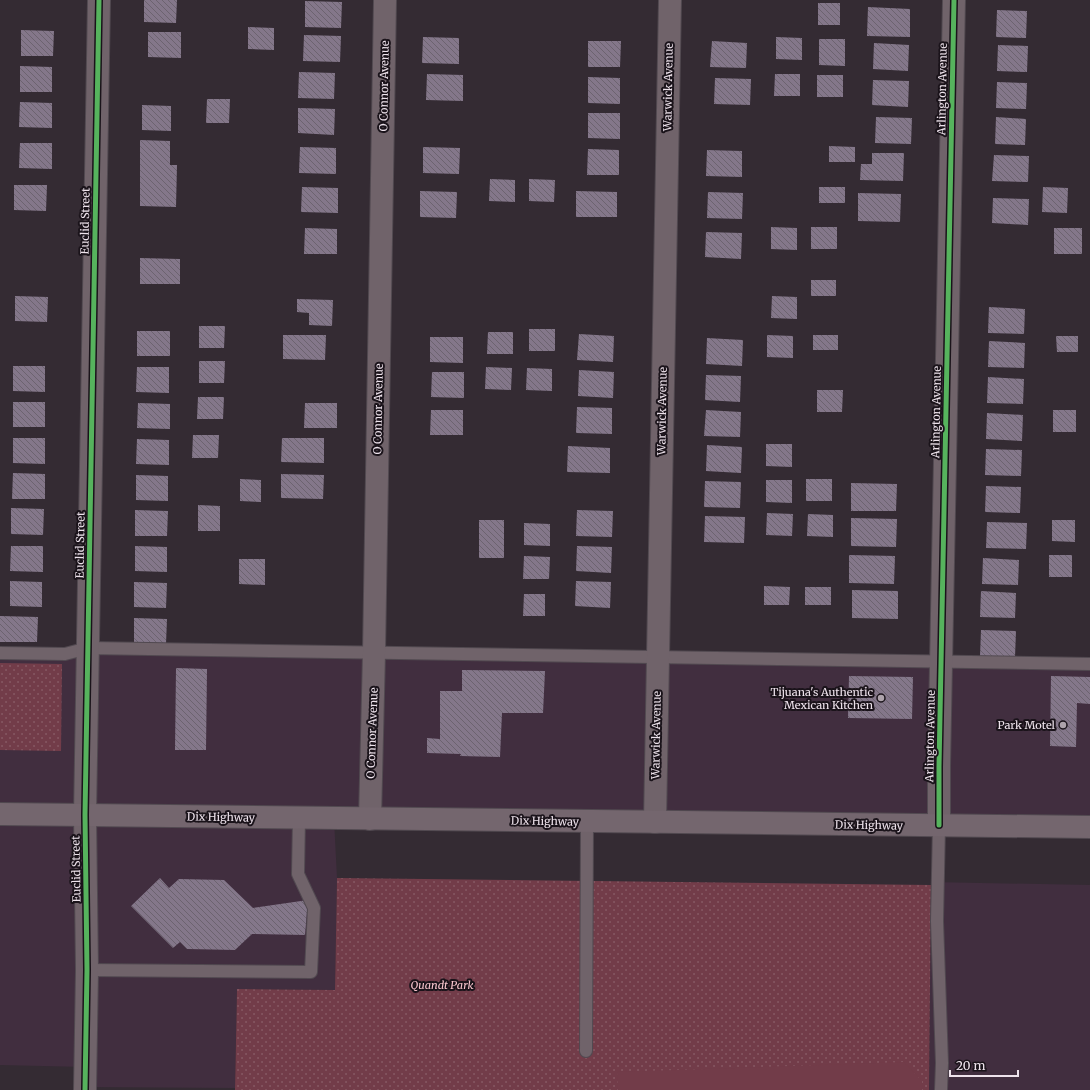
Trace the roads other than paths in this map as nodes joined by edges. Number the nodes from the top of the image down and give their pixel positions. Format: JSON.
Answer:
{"nodes":[{"id":1,"x":99,"y":0,"type":"edge"},
{"id":2,"x":385,"y":0,"type":"edge"},
{"id":3,"x":670,"y":0,"type":"edge"},
{"id":4,"x":954,"y":0,"type":"edge"},
{"id":5,"x":88,"y":648,"type":"junction"},
{"id":6,"x":374,"y":653,"type":"junction"},
{"id":7,"x":0,"y":654,"type":"edge"},
{"id":8,"x":658,"y":657,"type":"junction"},
{"id":9,"x":941,"y":662,"type":"junction"},
{"id":10,"x":1090,"y":664,"type":"edge"},
{"id":11,"x":0,"y":814,"type":"edge"},
{"id":12,"x":85,"y":815,"type":"junction"},
{"id":13,"x":299,"y":818,"type":"junction"},
{"id":14,"x":370,"y":819,"type":"junction"},
{"id":15,"x":587,"y":822,"type":"junction"},
{"id":16,"x":654,"y":822,"type":"junction"},
{"id":17,"x":939,"y":825,"type":"junction"},
{"id":18,"x":1090,"y":827,"type":"edge"},
{"id":19,"x":87,"y":970,"type":"junction"},
{"id":20,"x":586,"y":1051,"type":"dead end"},
{"id":21,"x":85,"y":1090,"type":"edge"},
{"id":22,"x":941,"y":1090,"type":"edge"}],
"edges":[{"from":1,"to":5,"type":"street","name":"Euclid Street"},
{"from":2,"to":6,"type":"street","name":"O Connor Avenue"},
{"from":3,"to":8,"type":"street","name":"Warwick Avenue"},
{"from":4,"to":9,"type":"street","name":"Arlington Avenue"},
{"from":5,"to":6,"type":"lane"},
{"from":5,"to":7,"type":"lane"},
{"from":5,"to":12,"type":"street","name":"Euclid Street"},
{"from":6,"to":8,"type":"lane"},
{"from":6,"to":14,"type":"street","name":"O Connor Avenue"},
{"from":8,"to":9,"type":"lane"},
{"from":8,"to":16,"type":"street","name":"Warwick Avenue"},
{"from":9,"to":10,"type":"lane"},
{"from":9,"to":17,"type":"street","name":"Arlington Avenue"},
{"from":11,"to":12,"type":"main road","name":"Dix Highway"},
{"from":12,"to":13,"type":"main road","name":"Dix Highway"},
{"from":12,"to":19,"type":"street","name":"Euclid Street"},
{"from":13,"to":14,"type":"main road","name":"Dix Highway"},
{"from":13,"to":19,"type":"lane"},
{"from":14,"to":15,"type":"main road","name":"Dix Highway"},
{"from":15,"to":16,"type":"main road","name":"Dix Highway"},
{"from":15,"to":20,"type":"lane"},
{"from":16,"to":17,"type":"main road","name":"Dix Highway"},
{"from":17,"to":18,"type":"main road","name":"Dix Highway"},
{"from":17,"to":22,"type":"lane"},
{"from":19,"to":21,"type":"street","name":"Euclid Street"}]}
